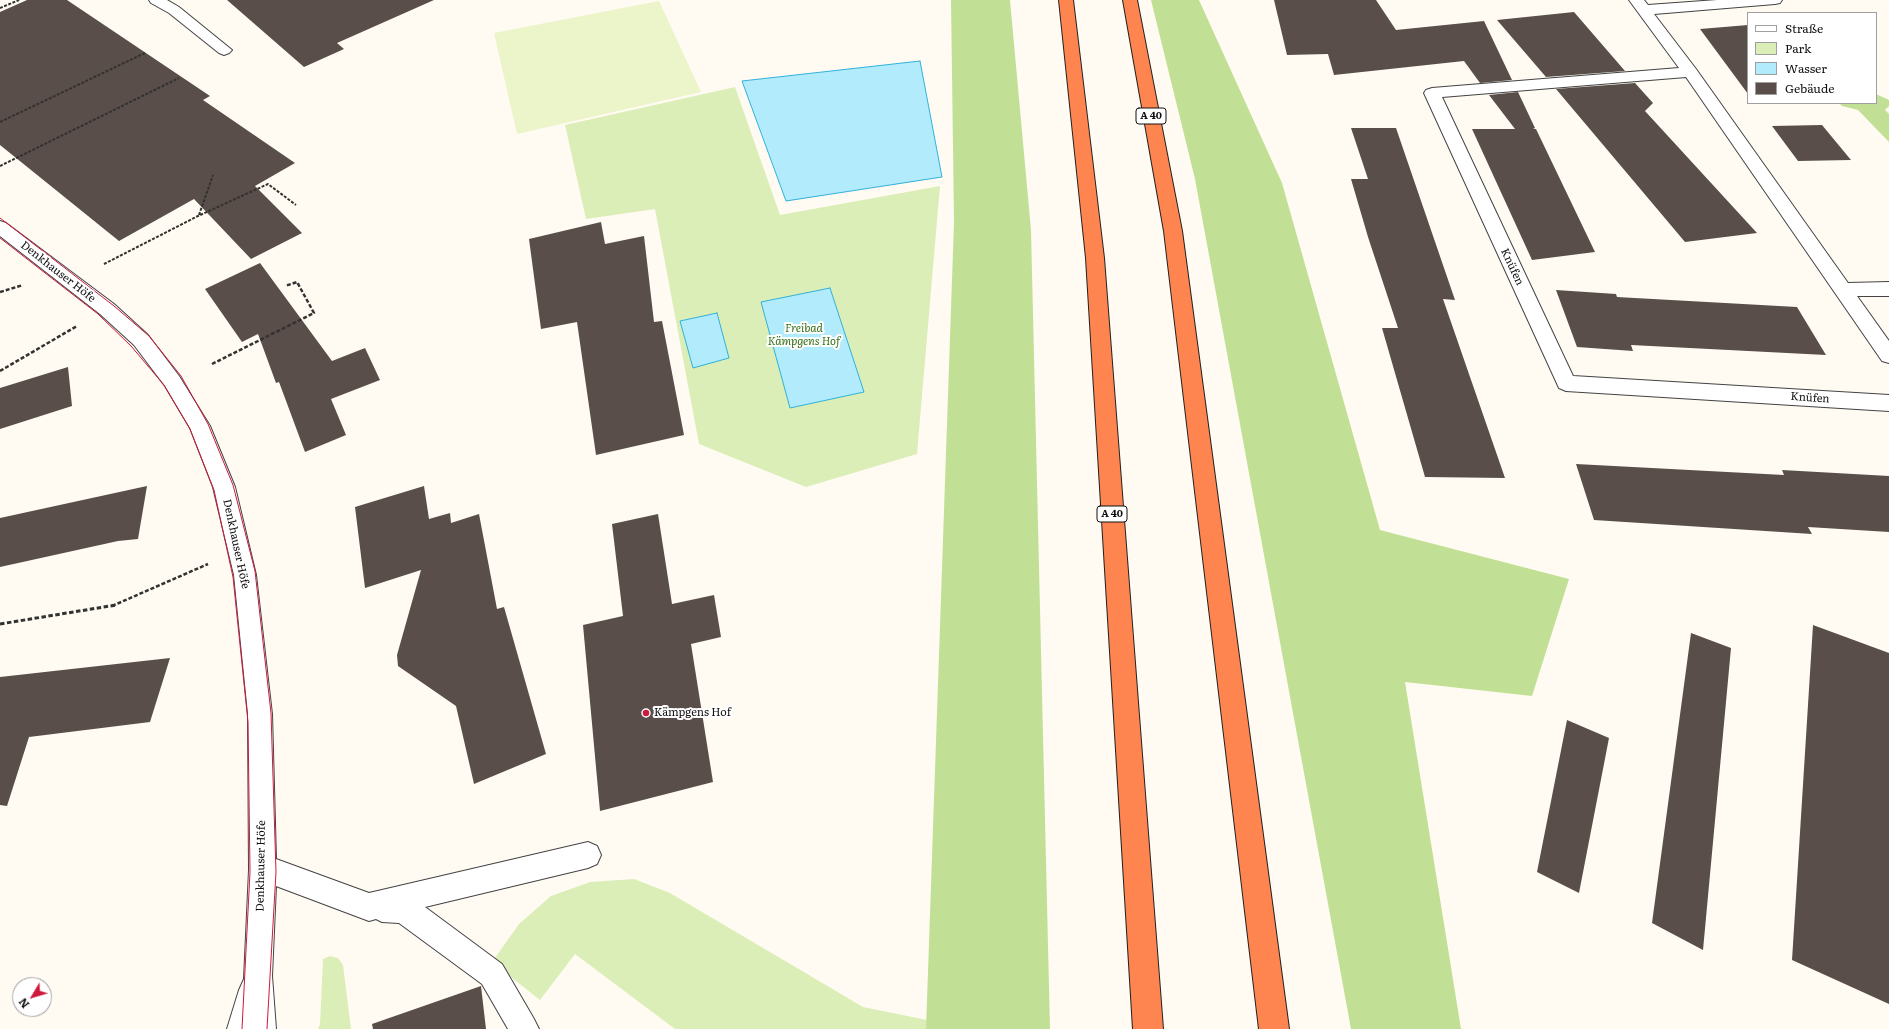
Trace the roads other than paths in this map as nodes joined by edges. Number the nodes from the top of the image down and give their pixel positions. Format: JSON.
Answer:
{"nodes":[{"id":1,"x":156,"y":0,"type":"edge"},
{"id":2,"x":1066,"y":0,"type":"edge"},
{"id":3,"x":1130,"y":0,"type":"edge"},
{"id":4,"x":1775,"y":0,"type":"edge"},
{"id":5,"x":1640,"y":5,"type":"edge"},
{"id":6,"x":224,"y":50,"type":"dead end"},
{"id":7,"x":1690,"y":72,"type":"junction"},
{"id":8,"x":0,"y":227,"type":"edge"},
{"id":9,"x":1889,"y":289,"type":"edge"},
{"id":10,"x":1843,"y":290,"type":"junction"},
{"id":11,"x":1889,"y":356,"type":"edge"},
{"id":12,"x":1889,"y":403,"type":"edge"},
{"id":13,"x":588,"y":855,"type":"dead end"},
{"id":14,"x":263,"y":870,"type":"junction"},
{"id":15,"x":369,"y":907,"type":"junction"},
{"id":16,"x":258,"y":976,"type":"junction"},
{"id":17,"x":242,"y":1029,"type":"edge"},
{"id":18,"x":261,"y":1029,"type":"edge"},
{"id":19,"x":524,"y":1029,"type":"edge"},
{"id":20,"x":1148,"y":1029,"type":"edge"},
{"id":21,"x":1274,"y":1029,"type":"edge"}],
"edges":[{"from":1,"to":6,"type":"street"},
{"from":2,"to":20,"type":"highway","number":"A 40"},
{"from":3,"to":21,"type":"highway","number":"A 40"},
{"from":4,"to":5,"type":"street"},
{"from":5,"to":7,"type":"street"},
{"from":7,"to":10,"type":"street"},
{"from":7,"to":12,"type":"street","name":"Knüfen"},
{"from":8,"to":14,"type":"street","name":"Denkhauser Höfe"},
{"from":9,"to":10,"type":"street"},
{"from":10,"to":11,"type":"street"},
{"from":13,"to":15,"type":"street"},
{"from":14,"to":15,"type":"street"},
{"from":14,"to":16,"type":"street","name":"Denkhauser Höfe"},
{"from":15,"to":19,"type":"street"},
{"from":16,"to":17,"type":"street","name":"Denkhauser Höfe"},
{"from":16,"to":18,"type":"street","name":"Denkhauser Höfe"}]}
